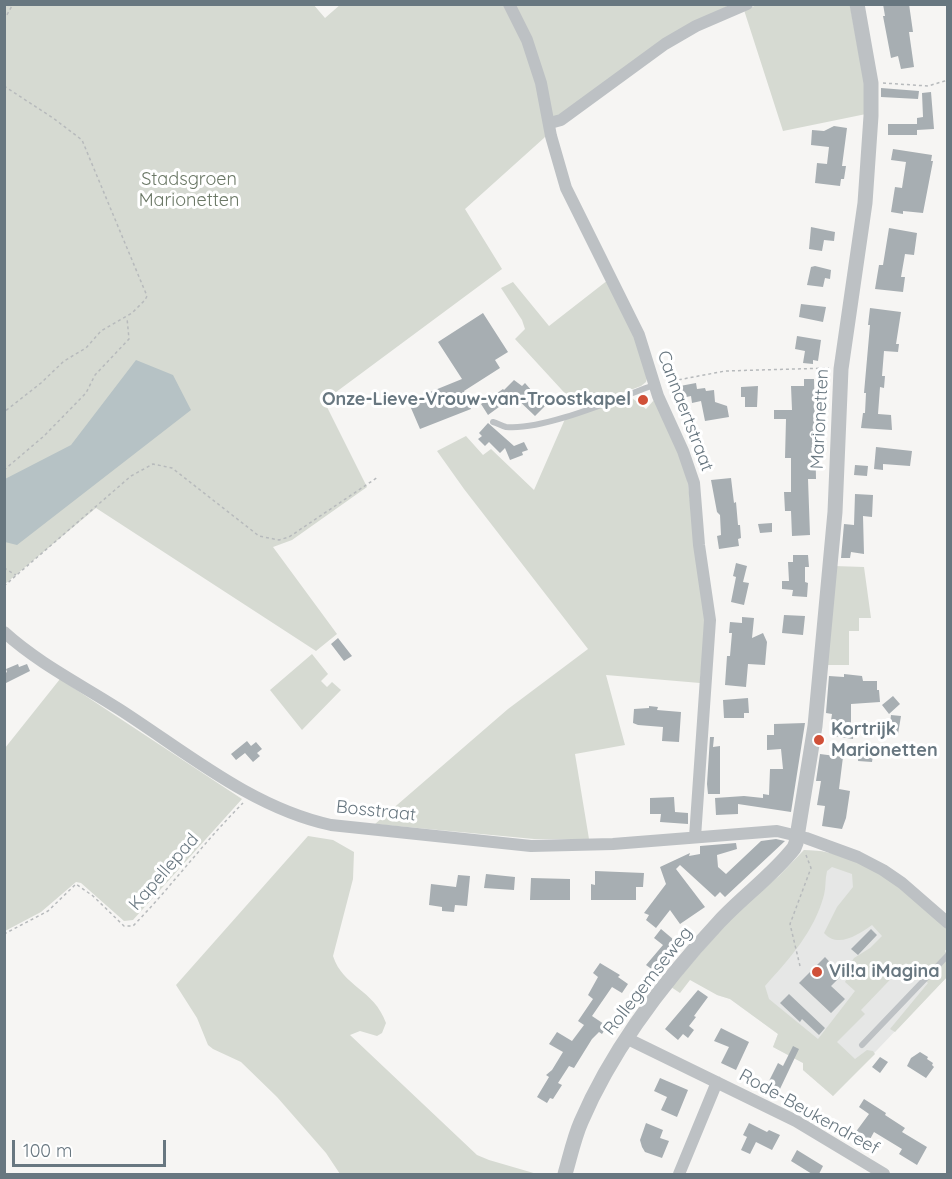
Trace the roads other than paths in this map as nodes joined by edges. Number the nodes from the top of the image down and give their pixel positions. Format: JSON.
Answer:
{"nodes":[{"id":1,"x":509,"y":4,"type":"edge"},
{"id":2,"x":747,"y":4,"type":"edge"},
{"id":3,"x":857,"y":4,"type":"edge"},
{"id":4,"x":550,"y":123,"type":"junction"},
{"id":5,"x":654,"y":385,"type":"junction"},
{"id":6,"x":494,"y":422,"type":"dead end"},
{"id":7,"x":4,"y":632,"type":"edge"},
{"id":8,"x":694,"y":837,"type":"junction"},
{"id":9,"x":797,"y":839,"type":"junction"},
{"id":10,"x":948,"y":923,"type":"edge"},
{"id":11,"x":948,"y":955,"type":"edge"},
{"id":12,"x":626,"y":1038,"type":"junction"},
{"id":13,"x":862,"y":1045,"type":"dead end"},
{"id":14,"x":717,"y":1082,"type":"junction"},
{"id":15,"x":565,"y":1174,"type":"edge"},
{"id":16,"x":679,"y":1174,"type":"edge"},
{"id":17,"x":885,"y":1174,"type":"edge"}],
"edges":[{"from":1,"to":4,"type":"street","name":"Cannaertstraat"},
{"from":2,"to":4,"type":"street"},
{"from":3,"to":9,"type":"street","name":"Marionetten"},
{"from":4,"to":5,"type":"street","name":"Cannaertstraat"},
{"from":5,"to":6,"type":"lane"},
{"from":5,"to":8,"type":"street","name":"Cannaertstraat"},
{"from":7,"to":8,"type":"street","name":"Bosstraat"},
{"from":8,"to":9,"type":"street","name":"Bosstraat"},
{"from":9,"to":10,"type":"street","name":"Bosstraat"},
{"from":9,"to":12,"type":"street","name":"Rollegemseweg"},
{"from":11,"to":13,"type":"lane"},
{"from":12,"to":14,"type":"street","name":"Rode-Beukendreef"},
{"from":12,"to":15,"type":"street","name":"Rollegemseweg"},
{"from":14,"to":16,"type":"street","name":"Rode-Beukendreef"},
{"from":14,"to":17,"type":"street","name":"Rode-Beukendreef"}]}
